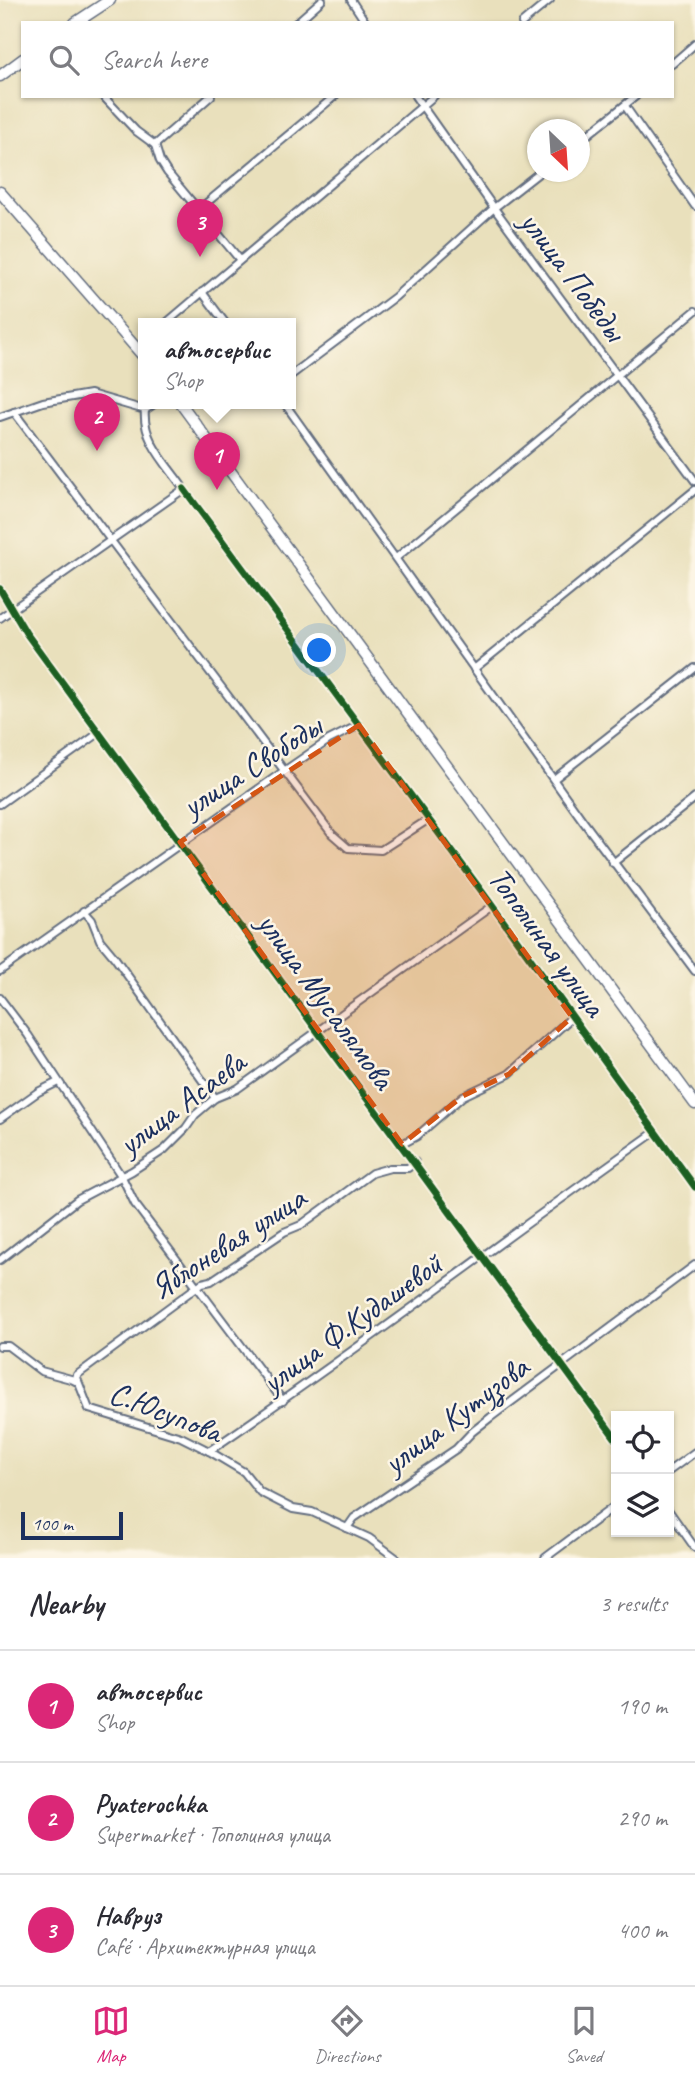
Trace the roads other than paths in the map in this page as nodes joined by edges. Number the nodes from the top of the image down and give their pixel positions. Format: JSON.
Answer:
{"nodes":[{"id":1,"x":110,"y":0,"type":"edge"},
{"id":2,"x":322,"y":0,"type":"edge"},
{"id":3,"x":351,"y":0,"type":"edge"},
{"id":4,"x":550,"y":0,"type":"edge"},
{"id":5,"x":78,"y":21,"type":"edge"},
{"id":6,"x":298,"y":21,"type":"edge"},
{"id":7,"x":365,"y":21,"type":"edge"},
{"id":8,"x":524,"y":21,"type":"edge"},
{"id":9,"x":695,"y":44,"type":"edge"},
{"id":10,"x":21,"y":60,"type":"edge"},
{"id":11,"x":674,"y":62,"type":"edge"},
{"id":12,"x":0,"y":76,"type":"edge"},
{"id":13,"x":105,"y":98,"type":"edge"},
{"id":14,"x":209,"y":98,"type":"edge"},
{"id":15,"x":333,"y":98,"type":"edge"},
{"id":16,"x":416,"y":98,"type":"edge"},
{"id":17,"x":432,"y":98,"type":"edge"},
{"id":18,"x":634,"y":98,"type":"edge"},
{"id":19,"x":625,"y":106,"type":"junction"},
{"id":20,"x":422,"y":107,"type":"junction"},
{"id":21,"x":590,"y":133,"type":"edge"},
{"id":22,"x":155,"y":145,"type":"junction"},
{"id":23,"x":527,"y":182,"type":"edge"},
{"id":24,"x":0,"y":192,"type":"edge"},
{"id":25,"x":695,"y":206,"type":"edge"},
{"id":26,"x":494,"y":208,"type":"junction"},
{"id":27,"x":198,"y":210,"type":"junction"},
{"id":28,"x":240,"y":260,"type":"junction"},
{"id":29,"x":202,"y":292,"type":"junction"},
{"id":30,"x":695,"y":311,"type":"edge"},
{"id":31,"x":172,"y":318,"type":"edge"},
{"id":32,"x":222,"y":318,"type":"edge"},
{"id":33,"x":138,"y":343,"type":"edge"},
{"id":34,"x":296,"y":371,"type":"edge"},
{"id":35,"x":617,"y":374,"type":"junction"},
{"id":36,"x":138,"y":408,"type":"edge"},
{"id":37,"x":142,"y":409,"type":"edge"},
{"id":38,"x":185,"y":409,"type":"edge"},
{"id":39,"x":289,"y":409,"type":"edge"},
{"id":40,"x":145,"y":410,"type":"joint"},
{"id":41,"x":14,"y":412,"type":"junction"},
{"id":42,"x":0,"y":417,"type":"edge"},
{"id":43,"x":695,"y":481,"type":"edge"},
{"id":44,"x":184,"y":489,"type":"junction"},
{"id":45,"x":695,"y":490,"type":"edge"},
{"id":46,"x":111,"y":540,"type":"junction"},
{"id":47,"x":396,"y":558,"type":"junction"},
{"id":48,"x":0,"y":589,"type":"edge"},
{"id":49,"x":12,"y":610,"type":"junction"},
{"id":50,"x":0,"y":618,"type":"edge"},
{"id":51,"x":695,"y":668,"type":"edge"},
{"id":52,"x":474,"y":669,"type":"junction"},
{"id":53,"x":359,"y":725,"type":"junction"},
{"id":54,"x":99,"y":733,"type":"junction"},
{"id":55,"x":284,"y":771,"type":"junction"},
{"id":56,"x":554,"y":779,"type":"junction"},
{"id":57,"x":695,"y":799,"type":"edge"},
{"id":58,"x":0,"y":804,"type":"edge"},
{"id":59,"x":429,"y":819,"type":"junction"},
{"id":60,"x":180,"y":842,"type":"junction"},
{"id":61,"x":613,"y":863,"type":"junction"},
{"id":62,"x":492,"y":906,"type":"junction"},
{"id":63,"x":84,"y":911,"type":"junction"},
{"id":64,"x":0,"y":971,"type":"edge"},
{"id":65,"x":695,"y":971,"type":"edge"},
{"id":66,"x":0,"y":998,"type":"edge"},
{"id":67,"x":572,"y":1017,"type":"junction"},
{"id":68,"x":319,"y":1030,"type":"junction"},
{"id":69,"x":58,"y":1082,"type":"junction"},
{"id":70,"x":215,"y":1098,"type":"junction"},
{"id":71,"x":695,"y":1104,"type":"edge"},
{"id":72,"x":0,"y":1119,"type":"edge"},
{"id":73,"x":655,"y":1132,"type":"junction"},
{"id":74,"x":402,"y":1144,"type":"junction"},
{"id":75,"x":415,"y":1162,"type":"junction"},
{"id":76,"x":122,"y":1177,"type":"junction"},
{"id":77,"x":695,"y":1187,"type":"edge"},
{"id":78,"x":484,"y":1256,"type":"junction"},
{"id":79,"x":0,"y":1260,"type":"edge"},
{"id":80,"x":695,"y":1265,"type":"edge"},
{"id":81,"x":197,"y":1287,"type":"junction"},
{"id":82,"x":0,"y":1346,"type":"edge"},
{"id":83,"x":562,"y":1365,"type":"junction"},
{"id":84,"x":75,"y":1381,"type":"junction"},
{"id":85,"x":283,"y":1401,"type":"junction"},
{"id":86,"x":611,"y":1431,"type":"edge"},
{"id":87,"x":209,"y":1451,"type":"junction"},
{"id":88,"x":695,"y":1452,"type":"edge"},
{"id":89,"x":674,"y":1467,"type":"edge"},
{"id":90,"x":611,"y":1509,"type":"edge"},
{"id":91,"x":674,"y":1518,"type":"edge"},
{"id":92,"x":347,"y":1528,"type":"junction"},
{"id":93,"x":695,"y":1548,"type":"edge"},
{"id":94,"x":396,"y":1558,"type":"edge"},
{"id":95,"x":545,"y":1558,"type":"edge"}],
"edges":[{"from":1,"to":5,"type":"main road"},
{"from":2,"to":6,"type":"street"},
{"from":3,"to":7,"type":"street"},
{"from":4,"to":8,"type":"street"},
{"from":9,"to":11,"type":"street"},
{"from":10,"to":12,"type":"main road"},
{"from":13,"to":22,"type":"street"},
{"from":14,"to":22,"type":"street"},
{"from":15,"to":27,"type":"street"},
{"from":16,"to":20,"type":"street","name":"улица Победы"},
{"from":17,"to":20,"type":"street"},
{"from":18,"to":19,"type":"street"},
{"from":19,"to":21,"type":"street"},
{"from":19,"to":25,"type":"street"},
{"from":20,"to":26,"type":"street","name":"улица Победы"},
{"from":20,"to":28,"type":"street"},
{"from":22,"to":27,"type":"street"},
{"from":23,"to":26,"type":"street"},
{"from":24,"to":33,"type":"main road"},
{"from":26,"to":34,"type":"street"},
{"from":26,"to":35,"type":"street","name":"улица Победы"},
{"from":27,"to":28,"type":"street"},
{"from":28,"to":29,"type":"street"},
{"from":29,"to":31,"type":"street"},
{"from":29,"to":32,"type":"street"},
{"from":30,"to":35,"type":"street"},
{"from":35,"to":43,"type":"street","name":"улица Победы"},
{"from":35,"to":47,"type":"street"},
{"from":36,"to":41,"type":"street"},
{"from":37,"to":40,"type":"street"},
{"from":38,"to":71,"type":"main road"},
{"from":39,"to":47,"type":"street"},
{"from":40,"to":44,"type":"street","name":"Тополиная улица"},
{"from":41,"to":42,"type":"street"},
{"from":41,"to":46,"type":"street"},
{"from":44,"to":46,"type":"street"},
{"from":44,"to":53,"type":"street","name":"Тополиная улица"},
{"from":45,"to":52,"type":"street"},
{"from":46,"to":49,"type":"street"},
{"from":46,"to":55,"type":"street"},
{"from":47,"to":52,"type":"street"},
{"from":48,"to":49,"type":"street","name":"улица Мусалямова"},
{"from":49,"to":50,"type":"street"},
{"from":49,"to":54,"type":"street","name":"улица Мусалямова"},
{"from":51,"to":56,"type":"street"},
{"from":52,"to":56,"type":"street"},
{"from":53,"to":55,"type":"street","name":"улица Свободы"},
{"from":53,"to":59,"type":"street","name":"Тополиная улица"},
{"from":54,"to":58,"type":"street"},
{"from":54,"to":60,"type":"street","name":"улица Мусалямова"},
{"from":55,"to":59,"type":"street"},
{"from":55,"to":60,"type":"street","name":"улица Свободы"},
{"from":56,"to":61,"type":"street"},
{"from":57,"to":61,"type":"street"},
{"from":59,"to":62,"type":"street","name":"Тополиная улица"},
{"from":60,"to":63,"type":"street","name":"улица Свободы"},
{"from":60,"to":68,"type":"street","name":"улица Мусалямова"},
{"from":61,"to":65,"type":"street"},
{"from":62,"to":67,"type":"street","name":"Тополиная улица"},
{"from":62,"to":68,"type":"street","name":"улица Асаева"},
{"from":63,"to":64,"type":"street","name":"улица Свободы"},
{"from":63,"to":70,"type":"street"},
{"from":66,"to":69,"type":"street"},
{"from":67,"to":73,"type":"street","name":"Тополиная улица"},
{"from":67,"to":74,"type":"street"},
{"from":68,"to":70,"type":"street","name":"улица Асаева"},
{"from":68,"to":74,"type":"street","name":"улица Мусалямова"},
{"from":69,"to":72,"type":"street"},
{"from":69,"to":76,"type":"street"},
{"from":70,"to":76,"type":"street","name":"улица Асаева"},
{"from":73,"to":77,"type":"street","name":"Тополиная улица"},
{"from":73,"to":78,"type":"street","name":"улица Ф.Кудашевой"},
{"from":74,"to":75,"type":"street","name":"улица Мусалямова"},
{"from":75,"to":78,"type":"street","name":"улица Мусалямова"},
{"from":75,"to":81,"type":"street","name":"Яблоневая улица"},
{"from":76,"to":79,"type":"street","name":"улица Асаева"},
{"from":76,"to":81,"type":"street"},
{"from":78,"to":83,"type":"street","name":"улица Мусалямова"},
{"from":78,"to":85,"type":"street","name":"улица Ф.Кудашевой"},
{"from":80,"to":83,"type":"street","name":"улица Кутузова"},
{"from":81,"to":84,"type":"street","name":"Яблоневая улица"},
{"from":81,"to":85,"type":"street"},
{"from":82,"to":84,"type":"street","name":"С.Юсупова"},
{"from":83,"to":86,"type":"street","name":"улица Мусалямова"},
{"from":83,"to":92,"type":"street","name":"улица Кутузова"},
{"from":84,"to":87,"type":"street","name":"С.Юсупова"},
{"from":85,"to":87,"type":"street","name":"улица Ф.Кудашевой"},
{"from":87,"to":92,"type":"street","name":"С.Юсупова"},
{"from":88,"to":89,"type":"street"},
{"from":90,"to":95,"type":"street"},
{"from":91,"to":93,"type":"street"},
{"from":92,"to":94,"type":"street","name":"С.Юсупова"}]}
